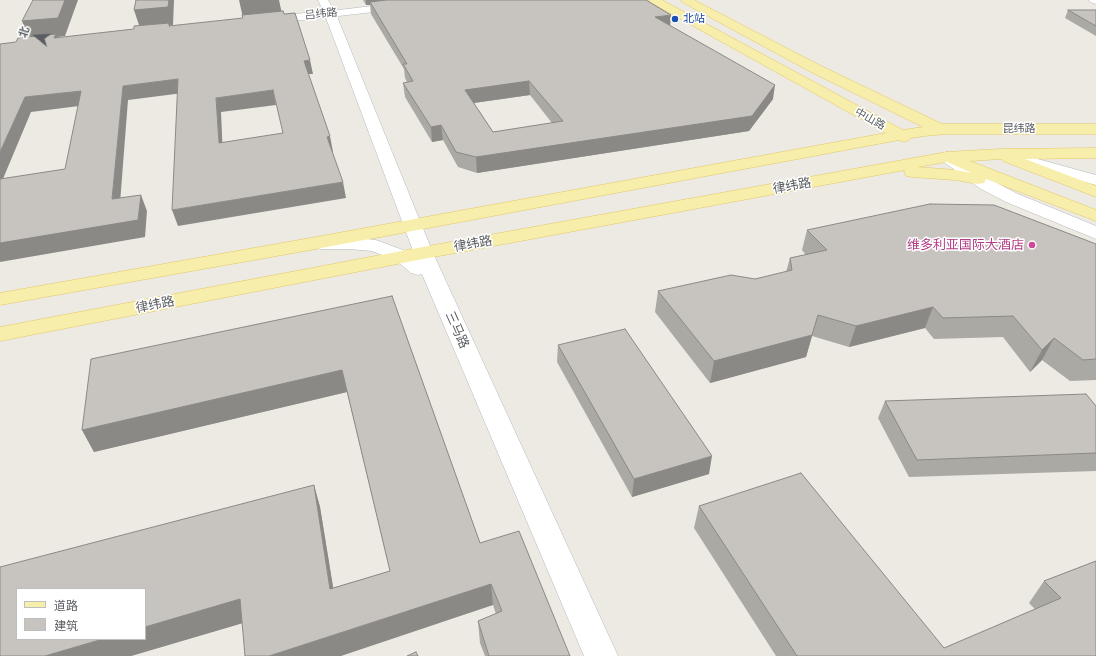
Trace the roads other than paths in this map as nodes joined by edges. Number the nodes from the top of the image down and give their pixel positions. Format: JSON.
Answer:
{"nodes":[{"id":1,"x":323,"y":0,"type":"edge"},
{"id":2,"x":451,"y":0,"type":"edge"},
{"id":3,"x":654,"y":0,"type":"edge"},
{"id":4,"x":686,"y":0,"type":"edge"},
{"id":5,"x":330,"y":14,"type":"junction"},
{"id":6,"x":259,"y":21,"type":"edge"},
{"id":7,"x":827,"y":96,"type":"junction"},
{"id":8,"x":886,"y":102,"type":"junction"},
{"id":9,"x":1096,"y":120,"type":"edge"},
{"id":10,"x":941,"y":130,"type":"junction"},
{"id":11,"x":1096,"y":130,"type":"edge"},
{"id":12,"x":924,"y":131,"type":"junction"},
{"id":13,"x":899,"y":135,"type":"junction"},
{"id":14,"x":956,"y":136,"type":"junction"},
{"id":15,"x":824,"y":149,"type":"junction"},
{"id":16,"x":1096,"y":151,"type":"edge"},
{"id":17,"x":1000,"y":154,"type":"junction"},
{"id":18,"x":948,"y":155,"type":"junction"},
{"id":19,"x":1096,"y":156,"type":"edge"},
{"id":20,"x":865,"y":172,"type":"junction"},
{"id":21,"x":1070,"y":173,"type":"junction"},
{"id":22,"x":979,"y":179,"type":"junction"},
{"id":23,"x":1096,"y":180,"type":"edge"},
{"id":24,"x":1031,"y":191,"type":"junction"},
{"id":25,"x":1096,"y":191,"type":"edge"},
{"id":26,"x":1096,"y":196,"type":"edge"},
{"id":27,"x":1096,"y":216,"type":"edge"},
{"id":28,"x":412,"y":225,"type":"junction"},
{"id":29,"x":1096,"y":233,"type":"edge"},
{"id":30,"x":316,"y":243,"type":"junction"},
{"id":31,"x":414,"y":255,"type":"junction"},
{"id":32,"x":0,"y":299,"type":"edge"},
{"id":33,"x":0,"y":334,"type":"edge"},
{"id":34,"x":601,"y":656,"type":"edge"}],
"edges":[{"from":1,"to":5,"type":"street","name":"三马路"},
{"from":2,"to":5,"type":"street","name":"吕纬路"},
{"from":3,"to":7,"type":"main road","name":"中山路"},
{"from":4,"to":8,"type":"main road","name":"中山路"},
{"from":5,"to":6,"type":"street","name":"吕纬路"},
{"from":5,"to":28,"type":"street","name":"三马路"},
{"from":7,"to":12,"type":"main road"},
{"from":7,"to":13,"type":"main road","name":"中山路"},
{"from":8,"to":9,"type":"main road"},
{"from":8,"to":10,"type":"main road","name":"中山路"},
{"from":10,"to":11,"type":"main road","name":"昆纬路"},
{"from":10,"to":12,"type":"main road"},
{"from":10,"to":14,"type":"main road","name":"中山路"},
{"from":12,"to":13,"type":"main road"},
{"from":12,"to":14,"type":"main road"},
{"from":13,"to":15,"type":"main road"},
{"from":13,"to":18,"type":"main road","name":"中山路"},
{"from":14,"to":16,"type":"main road"},
{"from":14,"to":17,"type":"main road","name":"中山路"},
{"from":15,"to":18,"type":"main road"},
{"from":15,"to":28,"type":"main road"},
{"from":16,"to":17,"type":"main road","name":"昆纬路"},
{"from":17,"to":18,"type":"main road","name":"昆纬路"},
{"from":17,"to":21,"type":"street"},
{"from":17,"to":25,"type":"main road","name":"中山路"},
{"from":18,"to":20,"type":"main road","name":"律纬路"},
{"from":18,"to":22,"type":"street"},
{"from":18,"to":24,"type":"main road","name":"中山路"},
{"from":18,"to":26,"type":"main road"},
{"from":19,"to":21,"type":"main road"},
{"from":20,"to":22,"type":"main road"},
{"from":20,"to":31,"type":"main road","name":"律纬路"},
{"from":21,"to":23,"type":"street"},
{"from":21,"to":25,"type":"main road"},
{"from":22,"to":24,"type":"main road"},
{"from":22,"to":29,"type":"street"},
{"from":24,"to":27,"type":"main road","name":"中山路"},
{"from":28,"to":30,"type":"main road"},
{"from":28,"to":31,"type":"street","name":"三马路"},
{"from":30,"to":31,"type":"street"},
{"from":30,"to":32,"type":"main road"},
{"from":31,"to":33,"type":"main road","name":"律纬路"},
{"from":31,"to":34,"type":"street","name":"三马路"}]}
